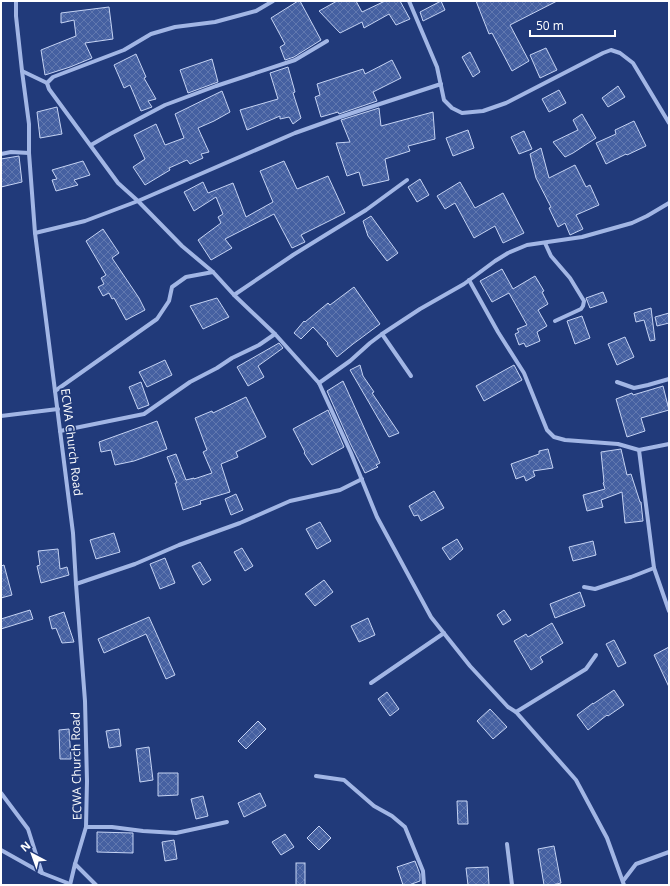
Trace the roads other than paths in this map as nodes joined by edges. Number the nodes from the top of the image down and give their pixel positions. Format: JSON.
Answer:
{"nodes":[{"id":1,"x":16,"y":1,"type":"edge"},
{"id":2,"x":273,"y":1,"type":"edge"},
{"id":3,"x":409,"y":1,"type":"edge"},
{"id":4,"x":327,"y":41,"type":"dead end"},
{"id":5,"x":22,"y":71,"type":"junction"},
{"id":6,"x":47,"y":83,"type":"junction"},
{"id":7,"x":441,"y":84,"type":"junction"},
{"id":8,"x":669,"y":123,"type":"edge"},
{"id":9,"x":91,"y":145,"type":"junction"},
{"id":10,"x":29,"y":153,"type":"junction"},
{"id":11,"x":1,"y":154,"type":"edge"},
{"id":12,"x":407,"y":180,"type":"dead end"},
{"id":13,"x":138,"y":201,"type":"junction"},
{"id":14,"x":669,"y":203,"type":"edge"},
{"id":15,"x":35,"y":233,"type":"junction"},
{"id":16,"x":545,"y":243,"type":"junction"},
{"id":17,"x":213,"y":272,"type":"junction"},
{"id":18,"x":468,"y":280,"type":"junction"},
{"id":19,"x":234,"y":295,"type":"junction"},
{"id":20,"x":555,"y":321,"type":"dead end"},
{"id":21,"x":275,"y":334,"type":"junction"},
{"id":22,"x":382,"y":334,"type":"junction"},
{"id":23,"x":411,"y":376,"type":"dead end"},
{"id":24,"x":669,"y":378,"type":"edge"},
{"id":25,"x":617,"y":382,"type":"dead end"},
{"id":26,"x":319,"y":383,"type":"junction"},
{"id":27,"x":55,"y":391,"type":"junction"},
{"id":28,"x":58,"y":408,"type":"junction"},
{"id":29,"x":1,"y":416,"type":"edge"},
{"id":30,"x":60,"y":431,"type":"junction"},
{"id":31,"x":669,"y":444,"type":"edge"},
{"id":32,"x":639,"y":450,"type":"junction"},
{"id":33,"x":362,"y":479,"type":"junction"},
{"id":34,"x":654,"y":568,"type":"junction"},
{"id":35,"x":76,"y":584,"type":"junction"},
{"id":36,"x":584,"y":587,"type":"dead end"},
{"id":37,"x":669,"y":611,"type":"edge"},
{"id":38,"x":444,"y":633,"type":"junction"},
{"id":39,"x":596,"y":655,"type":"dead end"},
{"id":40,"x":371,"y":683,"type":"dead end"},
{"id":41,"x":516,"y":712,"type":"junction"},
{"id":42,"x":316,"y":776,"type":"dead end"},
{"id":43,"x":1,"y":793,"type":"edge"},
{"id":44,"x":227,"y":822,"type":"dead end"},
{"id":45,"x":86,"y":827,"type":"junction"},
{"id":46,"x":507,"y":844,"type":"dead end"},
{"id":47,"x":1,"y":850,"type":"edge"},
{"id":48,"x":669,"y":852,"type":"edge"},
{"id":49,"x":75,"y":864,"type":"junction"},
{"id":50,"x":42,"y":874,"type":"junction"},
{"id":51,"x":624,"y":883,"type":"edge"},
{"id":52,"x":70,"y":885,"type":"edge"},
{"id":53,"x":96,"y":885,"type":"edge"},
{"id":54,"x":424,"y":885,"type":"edge"},
{"id":55,"x":512,"y":885,"type":"edge"}],
"edges":[{"from":1,"to":5,"type":"street","name":"ECWA Church Road"},
{"from":2,"to":6,"type":"street"},
{"from":3,"to":7,"type":"street"},
{"from":4,"to":9,"type":"street"},
{"from":5,"to":6,"type":"street"},
{"from":5,"to":10,"type":"street","name":"ECWA Church Road"},
{"from":6,"to":9,"type":"street"},
{"from":7,"to":8,"type":"street"},
{"from":7,"to":13,"type":"street"},
{"from":9,"to":13,"type":"street"},
{"from":10,"to":11,"type":"street"},
{"from":10,"to":15,"type":"street","name":"ECWA Church Road"},
{"from":12,"to":19,"type":"street"},
{"from":13,"to":15,"type":"street"},
{"from":13,"to":17,"type":"street"},
{"from":14,"to":16,"type":"street"},
{"from":15,"to":27,"type":"street","name":"ECWA Church Road"},
{"from":16,"to":18,"type":"street"},
{"from":16,"to":20,"type":"street"},
{"from":17,"to":19,"type":"street"},
{"from":17,"to":27,"type":"street"},
{"from":18,"to":22,"type":"street"},
{"from":18,"to":32,"type":"street"},
{"from":19,"to":21,"type":"street"},
{"from":21,"to":26,"type":"street"},
{"from":21,"to":30,"type":"street"},
{"from":22,"to":23,"type":"street"},
{"from":22,"to":26,"type":"street"},
{"from":24,"to":25,"type":"street"},
{"from":26,"to":33,"type":"street"},
{"from":27,"to":28,"type":"street","name":"ECWA Church Road"},
{"from":28,"to":29,"type":"street"},
{"from":28,"to":30,"type":"street","name":"ECWA Church Road"},
{"from":30,"to":35,"type":"street","name":"ECWA Church Road"},
{"from":31,"to":32,"type":"street"},
{"from":32,"to":34,"type":"street"},
{"from":33,"to":35,"type":"street"},
{"from":33,"to":38,"type":"street"},
{"from":34,"to":36,"type":"street"},
{"from":34,"to":37,"type":"street"},
{"from":35,"to":45,"type":"street","name":"ECWA Church Road"},
{"from":38,"to":40,"type":"street"},
{"from":38,"to":41,"type":"street"},
{"from":39,"to":41,"type":"street"},
{"from":41,"to":51,"type":"street"},
{"from":42,"to":54,"type":"street"},
{"from":43,"to":50,"type":"street"},
{"from":44,"to":45,"type":"street"},
{"from":45,"to":49,"type":"street","name":"ECWA Church Road"},
{"from":46,"to":55,"type":"street"},
{"from":47,"to":50,"type":"street"},
{"from":48,"to":51,"type":"street"},
{"from":49,"to":52,"type":"street","name":"ECWA Church Road"},
{"from":49,"to":53,"type":"street"},
{"from":50,"to":52,"type":"street"}]}
